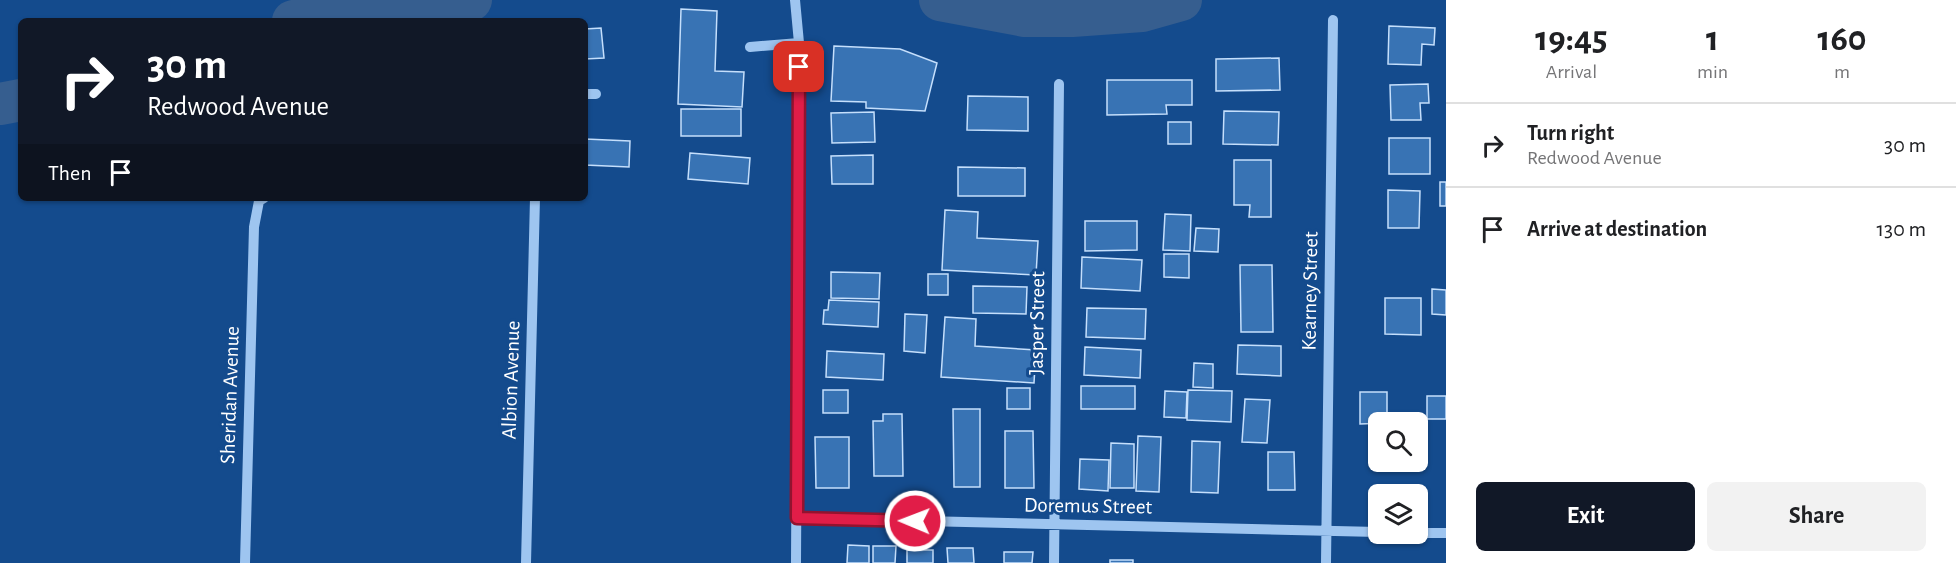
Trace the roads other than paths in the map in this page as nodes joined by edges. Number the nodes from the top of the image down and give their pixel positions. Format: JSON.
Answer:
{"nodes":[{"id":1,"x":795,"y":2,"type":"edge"},
{"id":2,"x":1333,"y":20,"type":"dead end"},
{"id":3,"x":799,"y":43,"type":"junction"},
{"id":4,"x":750,"y":47,"type":"dead end"},
{"id":5,"x":1059,"y":84,"type":"dead end"},
{"id":6,"x":259,"y":201,"type":"edge"},
{"id":7,"x":535,"y":201,"type":"edge"},
{"id":8,"x":797,"y":518,"type":"junction"},
{"id":9,"x":1054,"y":525,"type":"junction"},
{"id":10,"x":1326,"y":532,"type":"junction"},
{"id":11,"x":1368,"y":532,"type":"edge"},
{"id":12,"x":1428,"y":533,"type":"edge"},
{"id":13,"x":1446,"y":533,"type":"edge"},
{"id":14,"x":245,"y":563,"type":"edge"},
{"id":15,"x":526,"y":563,"type":"edge"},
{"id":16,"x":796,"y":563,"type":"edge"},
{"id":17,"x":1054,"y":563,"type":"edge"},
{"id":18,"x":1326,"y":563,"type":"edge"}],
"edges":[{"from":1,"to":3,"type":"street"},
{"from":2,"to":10,"type":"street","name":"Kearney Street"},
{"from":3,"to":4,"type":"street"},
{"from":3,"to":8,"type":"street"},
{"from":5,"to":9,"type":"street","name":"Jasper Street"},
{"from":6,"to":14,"type":"street","name":"Sheridan Avenue"},
{"from":7,"to":15,"type":"street","name":"Albion Avenue"},
{"from":8,"to":9,"type":"street","name":"Doremus Street"},
{"from":8,"to":16,"type":"street"},
{"from":9,"to":10,"type":"street","name":"Doremus Street"},
{"from":9,"to":17,"type":"street","name":"Jasper Street"},
{"from":10,"to":11,"type":"street","name":"Doremus Street"},
{"from":10,"to":18,"type":"street","name":"Kearney Street"},
{"from":12,"to":13,"type":"street"}]}
